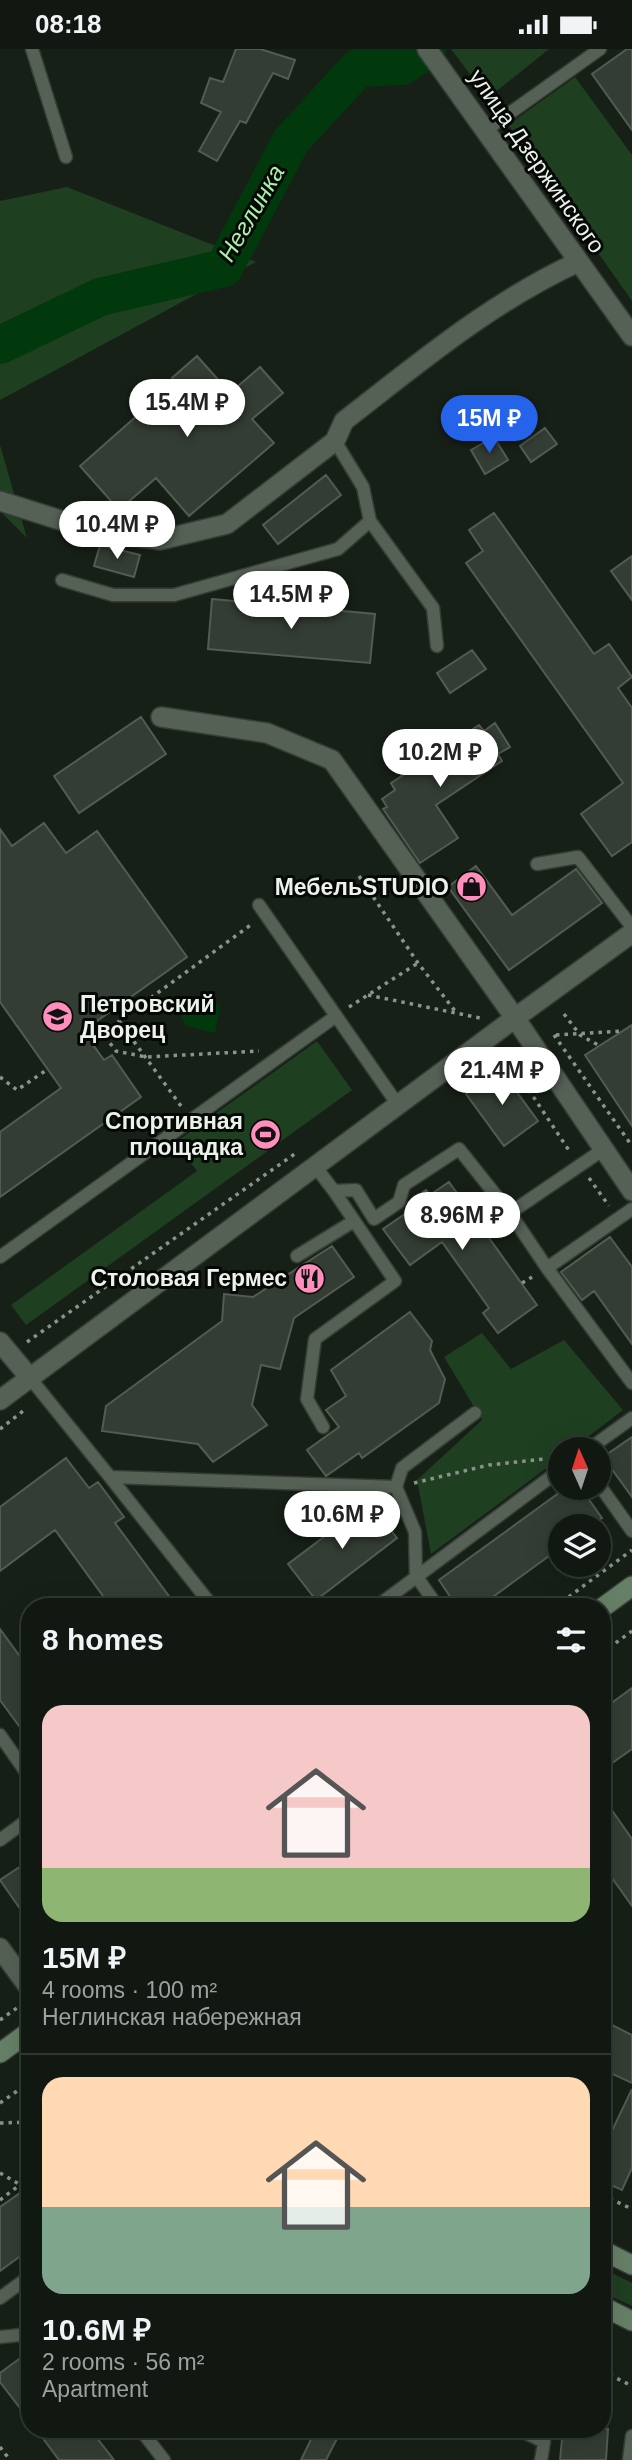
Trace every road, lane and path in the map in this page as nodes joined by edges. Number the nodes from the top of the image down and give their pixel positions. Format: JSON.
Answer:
{"nodes":[{"id":1,"x":32,"y":49,"type":"edge"},
{"id":2,"x":428,"y":49,"type":"edge"},
{"id":3,"x":600,"y":49,"type":"edge"},
{"id":4,"x":486,"y":130,"type":"junction"},
{"id":5,"x":66,"y":157,"type":"dead end"},
{"id":6,"x":579,"y":262,"type":"junction"},
{"id":7,"x":632,"y":336,"type":"edge"},
{"id":8,"x":335,"y":441,"type":"junction"},
{"id":9,"x":0,"y":501,"type":"edge"},
{"id":10,"x":370,"y":521,"type":"junction"},
{"id":11,"x":62,"y":580,"type":"dead end"},
{"id":12,"x":437,"y":646,"type":"dead end"},
{"id":13,"x":161,"y":717,"type":"dead end"},
{"id":14,"x":537,"y":864,"type":"dead end"},
{"id":15,"x":359,"y":876,"type":"dead end"},
{"id":16,"x":262,"y":910,"type":"joint"},
{"id":17,"x":632,"y":927,"type":"edge"},
{"id":18,"x":632,"y":933,"type":"edge"},
{"id":19,"x":418,"y":963,"type":"junction"},
{"id":20,"x":455,"y":1011,"type":"junction"},
{"id":21,"x":564,"y":1014,"type":"dead end"},
{"id":22,"x":336,"y":1016,"type":"junction"},
{"id":23,"x":480,"y":1018,"type":"dead end"},
{"id":24,"x":515,"y":1018,"type":"junction"},
{"id":25,"x":623,"y":1031,"type":"dead end"},
{"id":26,"x":580,"y":1035,"type":"junction"},
{"id":27,"x":91,"y":1041,"type":"dead end"},
{"id":28,"x":600,"y":1046,"type":"dead end"},
{"id":29,"x":289,"y":1049,"type":"junction"},
{"id":30,"x":505,"y":1054,"type":"dead end"},
{"id":31,"x":146,"y":1057,"type":"junction"},
{"id":32,"x":48,"y":1069,"type":"dead end"},
{"id":33,"x":0,"y":1077,"type":"edge"},
{"id":34,"x":398,"y":1105,"type":"junction"},
{"id":35,"x":190,"y":1119,"type":"junction"},
{"id":36,"x":632,"y":1146,"type":"edge"},
{"id":37,"x":604,"y":1149,"type":"junction"},
{"id":38,"x":298,"y":1151,"type":"dead end"},
{"id":39,"x":579,"y":1165,"type":"junction"},
{"id":40,"x":315,"y":1166,"type":"junction"},
{"id":41,"x":334,"y":1191,"type":"junction"},
{"id":42,"x":632,"y":1191,"type":"edge"},
{"id":43,"x":632,"y":1209,"type":"edge"},
{"id":44,"x":510,"y":1213,"type":"junction"},
{"id":45,"x":618,"y":1218,"type":"junction"},
{"id":46,"x":354,"y":1221,"type":"junction"},
{"id":47,"x":298,"y":1256,"type":"dead end"},
{"id":48,"x":0,"y":1257,"type":"edge"},
{"id":49,"x":547,"y":1268,"type":"junction"},
{"id":50,"x":530,"y":1277,"type":"dead end"},
{"id":51,"x":522,"y":1283,"type":"dead end"},
{"id":52,"x":5,"y":1349,"type":"edge"},
{"id":53,"x":30,"y":1378,"type":"junction"},
{"id":54,"x":632,"y":1383,"type":"edge"},
{"id":55,"x":0,"y":1400,"type":"edge"},
{"id":56,"x":475,"y":1413,"type":"dead end"},
{"id":57,"x":632,"y":1418,"type":"edge"},
{"id":58,"x":323,"y":1427,"type":"dead end"},
{"id":59,"x":606,"y":1437,"type":"edge"},
{"id":60,"x":548,"y":1459,"type":"dead end"},
{"id":61,"x":110,"y":1477,"type":"junction"},
{"id":62,"x":548,"y":1479,"type":"edge"},
{"id":63,"x":396,"y":1487,"type":"junction"},
{"id":64,"x":610,"y":1500,"type":"edge"},
{"id":65,"x":632,"y":1531,"type":"edge"},
{"id":66,"x":632,"y":1550,"type":"edge"},
{"id":67,"x":416,"y":1576,"type":"junction"},
{"id":68,"x":632,"y":1586,"type":"edge"},
{"id":69,"x":206,"y":1598,"type":"edge"},
{"id":70,"x":388,"y":1598,"type":"edge"},
{"id":71,"x":432,"y":1598,"type":"edge"},
{"id":72,"x":567,"y":1598,"type":"edge"},
{"id":73,"x":611,"y":1601,"type":"edge"},
{"id":74,"x":632,"y":1631,"type":"edge"},
{"id":75,"x":611,"y":1646,"type":"edge"},
{"id":76,"x":0,"y":1735,"type":"edge"},
{"id":77,"x":21,"y":1765,"type":"edge"},
{"id":78,"x":21,"y":1825,"type":"edge"},
{"id":79,"x":0,"y":1840,"type":"edge"},
{"id":80,"x":0,"y":1948,"type":"edge"},
{"id":81,"x":21,"y":1977,"type":"edge"},
{"id":82,"x":21,"y":2005,"type":"edge"},
{"id":83,"x":0,"y":2020,"type":"edge"},
{"id":84,"x":21,"y":2038,"type":"edge"},
{"id":85,"x":0,"y":2053,"type":"edge"},
{"id":86,"x":21,"y":2088,"type":"edge"},
{"id":87,"x":0,"y":2103,"type":"edge"},
{"id":88,"x":21,"y":2122,"type":"edge"},
{"id":89,"x":0,"y":2123,"type":"edge"},
{"id":90,"x":0,"y":2173,"type":"edge"},
{"id":91,"x":20,"y":2185,"type":"joint"},
{"id":92,"x":611,"y":2199,"type":"edge"},
{"id":93,"x":0,"y":2200,"type":"edge"},
{"id":94,"x":632,"y":2209,"type":"edge"},
{"id":95,"x":611,"y":2254,"type":"edge"},
{"id":96,"x":632,"y":2265,"type":"edge"},
{"id":97,"x":21,"y":2283,"type":"edge"},
{"id":98,"x":0,"y":2298,"type":"edge"},
{"id":99,"x":611,"y":2310,"type":"edge"},
{"id":100,"x":632,"y":2321,"type":"edge"},
{"id":101,"x":21,"y":2335,"type":"edge"},
{"id":102,"x":0,"y":2337,"type":"edge"},
{"id":103,"x":611,"y":2376,"type":"edge"},
{"id":104,"x":632,"y":2386,"type":"edge"},
{"id":105,"x":632,"y":2436,"type":"edge"},
{"id":106,"x":147,"y":2438,"type":"edge"},
{"id":107,"x":536,"y":2438,"type":"edge"},
{"id":108,"x":0,"y":2447,"type":"edge"},
{"id":109,"x":10,"y":2460,"type":"edge"},
{"id":110,"x":164,"y":2460,"type":"edge"},
{"id":111,"x":541,"y":2460,"type":"edge"},
{"id":112,"x":629,"y":2460,"type":"edge"}],
"edges":[{"from":1,"to":5,"type":"lane"},
{"from":2,"to":4,"type":"street","name":"улица Дзержинского"},
{"from":3,"to":4,"type":"lane"},
{"from":4,"to":6,"type":"street","name":"улица Дзержинского"},
{"from":6,"to":7,"type":"street","name":"улица Дзержинского"},
{"from":6,"to":8,"type":"street"},
{"from":8,"to":9,"type":"street"},
{"from":8,"to":10,"type":"lane"},
{"from":10,"to":11,"type":"lane"},
{"from":10,"to":12,"type":"lane"},
{"from":13,"to":24,"type":"street"},
{"from":14,"to":17,"type":"lane"},
{"from":15,"to":19,"type":"path"},
{"from":16,"to":22,"type":"lane"},
{"from":16,"to":31,"type":"path"},
{"from":18,"to":24,"type":"street"},
{"from":19,"to":20,"type":"path"},
{"from":19,"to":20,"type":"path"},
{"from":20,"to":23,"type":"path"},
{"from":21,"to":26,"type":"path"},
{"from":22,"to":29,"type":"lane"},
{"from":22,"to":34,"type":"lane"},
{"from":24,"to":34,"type":"street"},
{"from":24,"to":37,"type":"street"},
{"from":25,"to":26,"type":"path"},
{"from":26,"to":28,"type":"path"},
{"from":26,"to":36,"type":"path"},
{"from":27,"to":31,"type":"path"},
{"from":29,"to":31,"type":"path"},
{"from":29,"to":35,"type":"lane"},
{"from":30,"to":39,"type":"path"},
{"from":31,"to":35,"type":"path"},
{"from":32,"to":33,"type":"path"},
{"from":34,"to":40,"type":"street"},
{"from":35,"to":48,"type":"lane"},
{"from":37,"to":39,"type":"lane"},
{"from":37,"to":42,"type":"street"},
{"from":38,"to":52,"type":"path"},
{"from":39,"to":44,"type":"lane"},
{"from":39,"to":45,"type":"path"},
{"from":40,"to":41,"type":"lane"},
{"from":40,"to":53,"type":"street"},
{"from":41,"to":44,"type":"lane"},
{"from":41,"to":46,"type":"lane"},
{"from":43,"to":45,"type":"lane"},
{"from":44,"to":49,"type":"lane"},
{"from":45,"to":49,"type":"lane"},
{"from":46,"to":47,"type":"lane"},
{"from":46,"to":58,"type":"lane"},
{"from":49,"to":54,"type":"lane"},
{"from":50,"to":51,"type":"path"},
{"from":52,"to":53,"type":"street"},
{"from":53,"to":55,"type":"street"},
{"from":53,"to":61,"type":"lane"},
{"from":56,"to":63,"type":"lane"},
{"from":57,"to":59,"type":"lane"},
{"from":60,"to":63,"type":"path"},
{"from":61,"to":63,"type":"lane"},
{"from":61,"to":69,"type":"lane"},
{"from":62,"to":67,"type":"lane"},
{"from":63,"to":67,"type":"lane"},
{"from":64,"to":65,"type":"lane"},
{"from":66,"to":72,"type":"path"},
{"from":67,"to":70,"type":"lane"},
{"from":67,"to":71,"type":"lane"},
{"from":68,"to":73,"type":"main road"},
{"from":74,"to":75,"type":"path"},
{"from":76,"to":77,"type":"lane"},
{"from":78,"to":79,"type":"lane"},
{"from":80,"to":81,"type":"street"},
{"from":82,"to":83,"type":"path"},
{"from":84,"to":85,"type":"main road"},
{"from":86,"to":87,"type":"path"},
{"from":88,"to":89,"type":"path"},
{"from":90,"to":91,"type":"path"},
{"from":91,"to":93,"type":"path"},
{"from":92,"to":94,"type":"path"},
{"from":95,"to":96,"type":"main road"},
{"from":97,"to":98,"type":"lane"},
{"from":99,"to":100,"type":"main road"},
{"from":101,"to":102,"type":"lane"},
{"from":103,"to":104,"type":"path"},
{"from":105,"to":112,"type":"lane"},
{"from":106,"to":110,"type":"lane"},
{"from":107,"to":111,"type":"lane"},
{"from":108,"to":109,"type":"path"}]}
